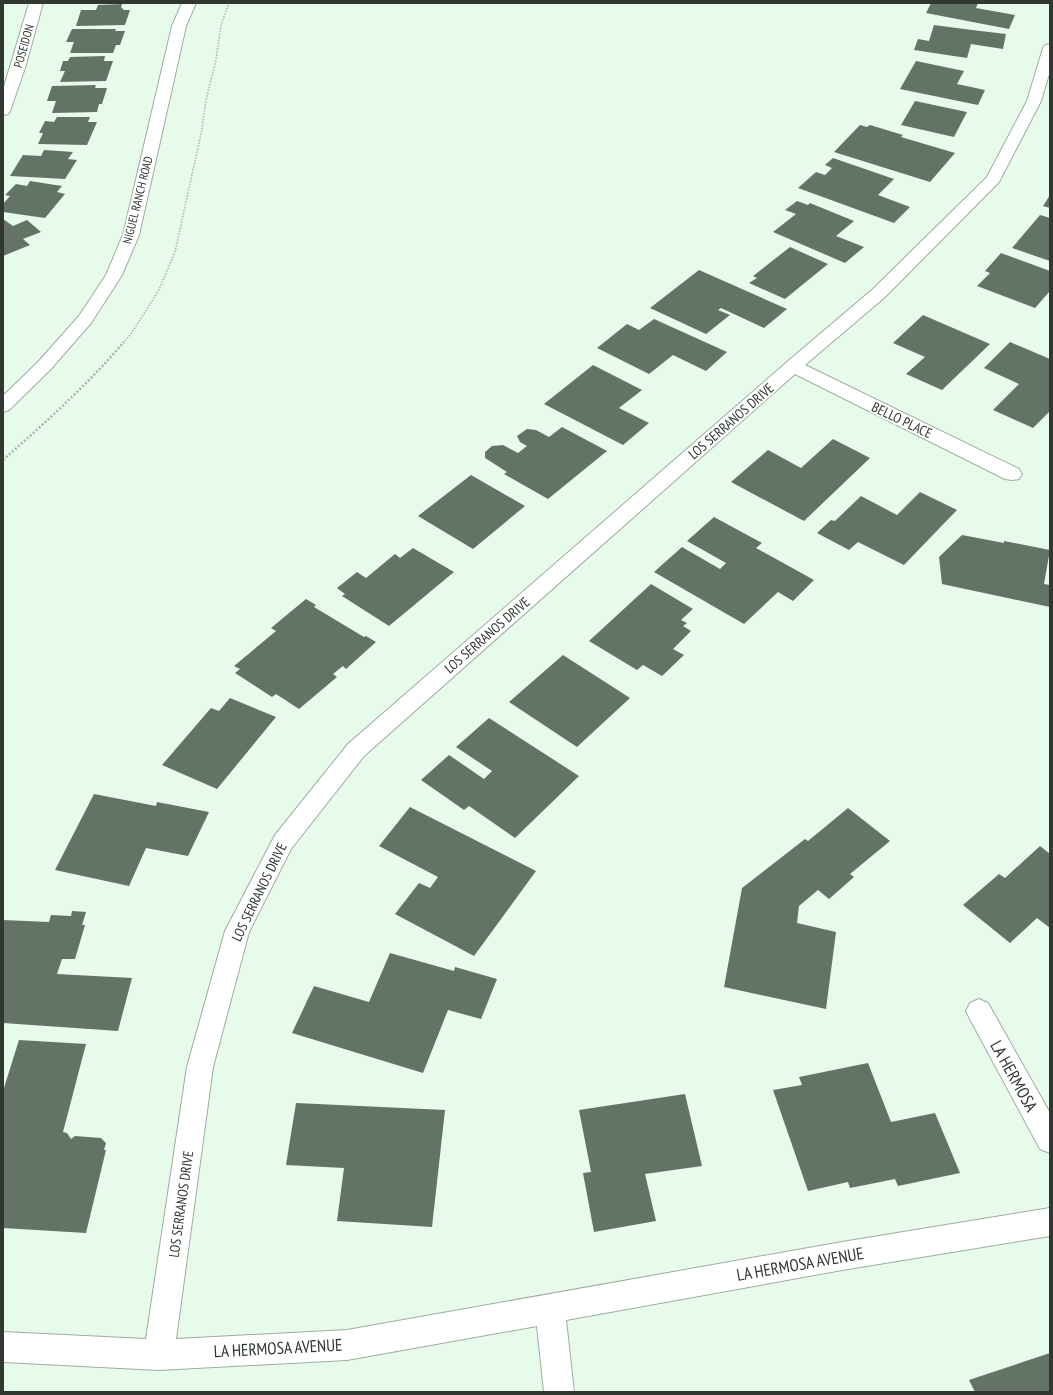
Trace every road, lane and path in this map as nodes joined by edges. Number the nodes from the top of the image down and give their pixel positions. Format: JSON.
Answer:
{"nodes":[{"id":1,"x":36,"y":3,"type":"edge"},
{"id":2,"x":189,"y":3,"type":"edge"},
{"id":3,"x":1050,"y":48,"type":"edge"},
{"id":4,"x":3,"y":111,"type":"edge"},
{"id":5,"x":793,"y":366,"type":"junction"},
{"id":6,"x":3,"y":406,"type":"edge"},
{"id":7,"x":1012,"y":474,"type":"dead end"},
{"id":8,"x":979,"y":1011,"type":"dead end"},
{"id":9,"x":1050,"y":1140,"type":"edge"},
{"id":10,"x":1050,"y":1222,"type":"edge"},
{"id":11,"x":550,"y":1308,"type":"junction"},
{"id":12,"x":3,"y":1347,"type":"edge"},
{"id":13,"x":159,"y":1355,"type":"junction"},
{"id":14,"x":559,"y":1392,"type":"edge"}],
"edges":[{"from":1,"to":4,"type":"street","name":"POSEIDON"},
{"from":2,"to":6,"type":"street","name":"NIGUEL RANCH ROAD"},
{"from":3,"to":5,"type":"street","name":"LOS SERRANOS DRIVE"},
{"from":5,"to":7,"type":"street","name":"BELLO PLACE"},
{"from":5,"to":13,"type":"street","name":"LOS SERRANOS DRIVE"},
{"from":8,"to":9,"type":"street","name":"LA HERMOSA"},
{"from":10,"to":11,"type":"street","name":"LA HERMOSA AVENUE"},
{"from":11,"to":13,"type":"street","name":"LA HERMOSA AVENUE"},
{"from":11,"to":14,"type":"street"},
{"from":12,"to":13,"type":"street","name":"LA HERMOSA AVENUE"}]}
